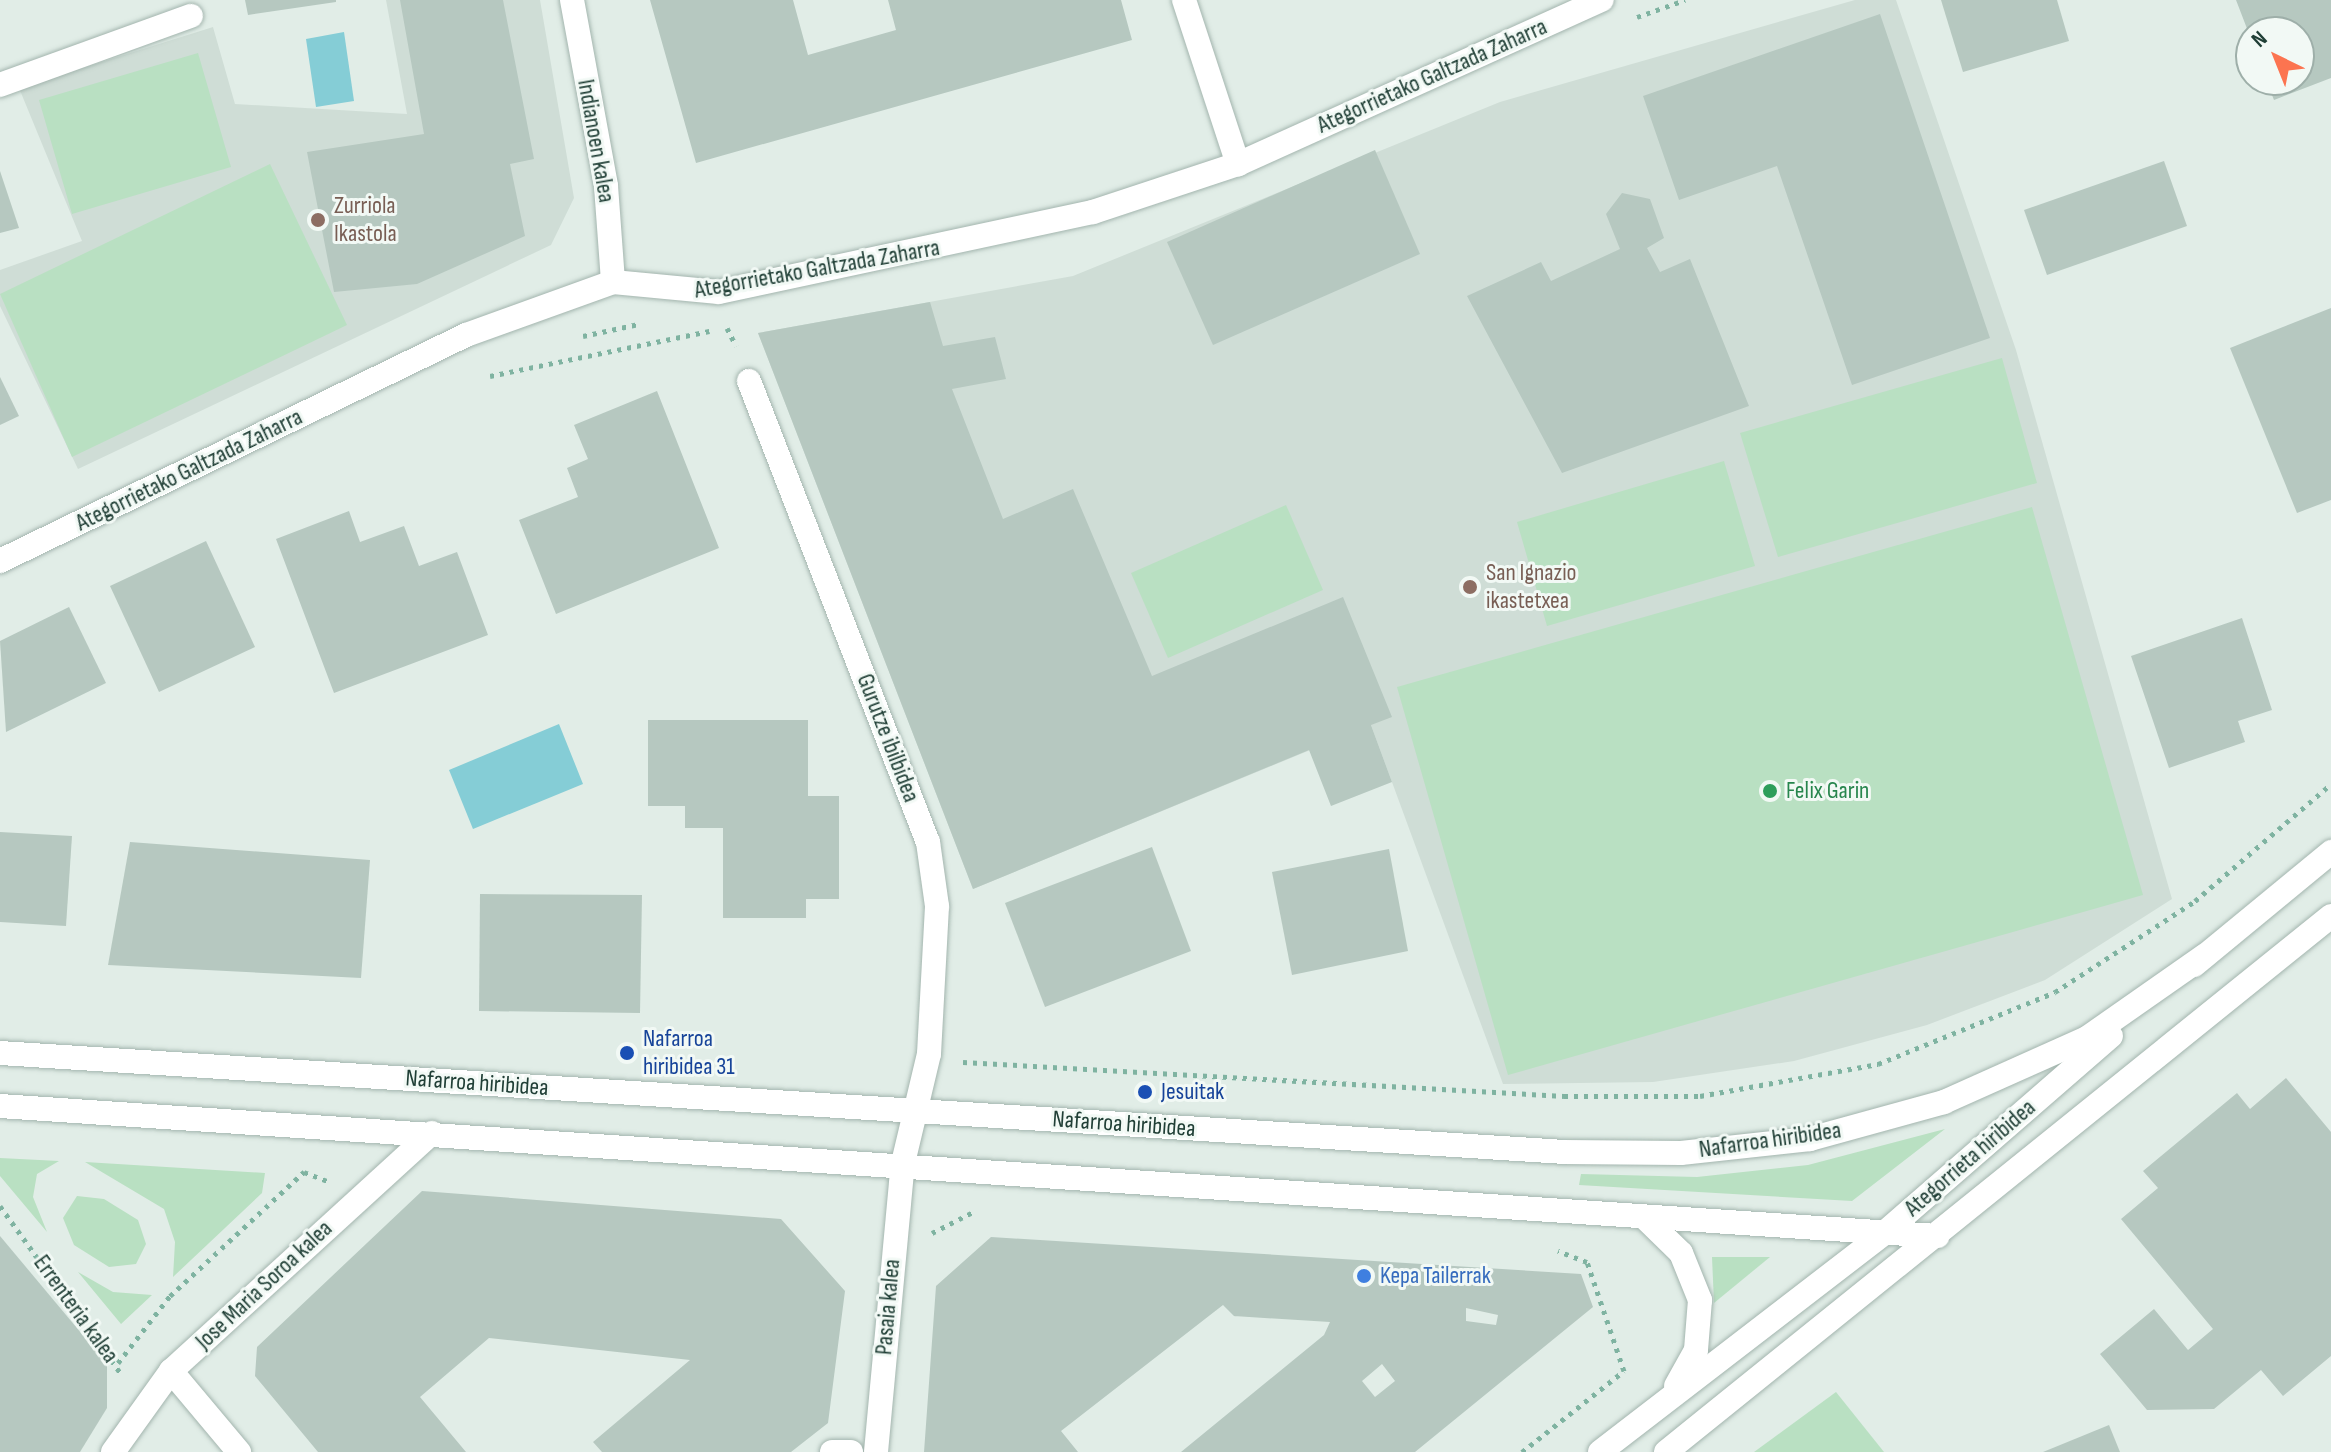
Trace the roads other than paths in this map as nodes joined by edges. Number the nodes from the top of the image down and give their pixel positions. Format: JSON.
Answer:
{"nodes":[{"id":1,"x":572,"y":0,"type":"edge"},
{"id":2,"x":1184,"y":0,"type":"edge"},
{"id":3,"x":1602,"y":0,"type":"edge"},
{"id":4,"x":191,"y":16,"type":"dead end"},
{"id":5,"x":0,"y":85,"type":"edge"},
{"id":6,"x":1238,"y":164,"type":"junction"},
{"id":7,"x":613,"y":282,"type":"junction"},
{"id":8,"x":749,"y":381,"type":"dead end"},
{"id":9,"x":0,"y":561,"type":"edge"},
{"id":10,"x":2331,"y":852,"type":"edge"},
{"id":11,"x":2331,"y":916,"type":"edge"},
{"id":12,"x":2204,"y":956,"type":"junction"},
{"id":13,"x":0,"y":1053,"type":"edge"},
{"id":14,"x":0,"y":1106,"type":"edge"},
{"id":15,"x":918,"y":1111,"type":"junction"},
{"id":16,"x":432,"y":1133,"type":"junction"},
{"id":17,"x":903,"y":1163,"type":"junction"},
{"id":18,"x":1645,"y":1218,"type":"junction"},
{"id":19,"x":1883,"y":1234,"type":"junction"},
{"id":20,"x":1938,"y":1236,"type":"junction"},
{"id":21,"x":171,"y":1371,"type":"junction"},
{"id":22,"x":1654,"y":1409,"type":"junction"},
{"id":23,"x":113,"y":1452,"type":"edge"},
{"id":24,"x":239,"y":1452,"type":"edge"},
{"id":25,"x":832,"y":1452,"type":"edge"},
{"id":26,"x":851,"y":1452,"type":"edge"},
{"id":27,"x":876,"y":1452,"type":"edge"},
{"id":28,"x":1600,"y":1452,"type":"edge"},
{"id":29,"x":1666,"y":1452,"type":"edge"}],
"edges":[{"from":1,"to":7,"type":"main road","name":"Indianoen kalea"},
{"from":2,"to":6,"type":"main road"},
{"from":3,"to":6,"type":"main road","name":"Ategorrietako Galtzada Zaharra"},
{"from":4,"to":5,"type":"main road"},
{"from":6,"to":7,"type":"main road","name":"Ategorrietako Galtzada Zaharra"},
{"from":7,"to":9,"type":"main road","name":"Ategorrietako Galtzada Zaharra"},
{"from":8,"to":15,"type":"main road","name":"Gurutze ibilbidea"},
{"from":10,"to":12,"type":"main road","name":"Ategorrieta hiribidea"},
{"from":11,"to":20,"type":"main road","name":"Ategorrieta hiribidea"},
{"from":12,"to":15,"type":"main road","name":"Nafarroa hiribidea"},
{"from":12,"to":19,"type":"main road","name":"Ategorrieta hiribidea"},
{"from":13,"to":15,"type":"main road","name":"Nafarroa hiribidea"},
{"from":14,"to":16,"type":"main road"},
{"from":15,"to":17,"type":"main road","name":"Pasaia kalea"},
{"from":16,"to":17,"type":"main road"},
{"from":16,"to":21,"type":"main road","name":"Jose Maria Soroa kalea"},
{"from":17,"to":18,"type":"main road"},
{"from":17,"to":27,"type":"main road","name":"Pasaia kalea"},
{"from":18,"to":19,"type":"main road"},
{"from":18,"to":22,"type":"main road"},
{"from":19,"to":20,"type":"main road"},
{"from":19,"to":22,"type":"main road","name":"Ategorrieta hiribidea"},
{"from":20,"to":29,"type":"main road","name":"Ategorrieta hiribidea"},
{"from":21,"to":23,"type":"main road","name":"Jose Maria Soroa kalea"},
{"from":21,"to":24,"type":"main road"},
{"from":22,"to":28,"type":"main road","name":"Ategorrieta hiribidea"},
{"from":25,"to":26,"type":"main road"}]}
